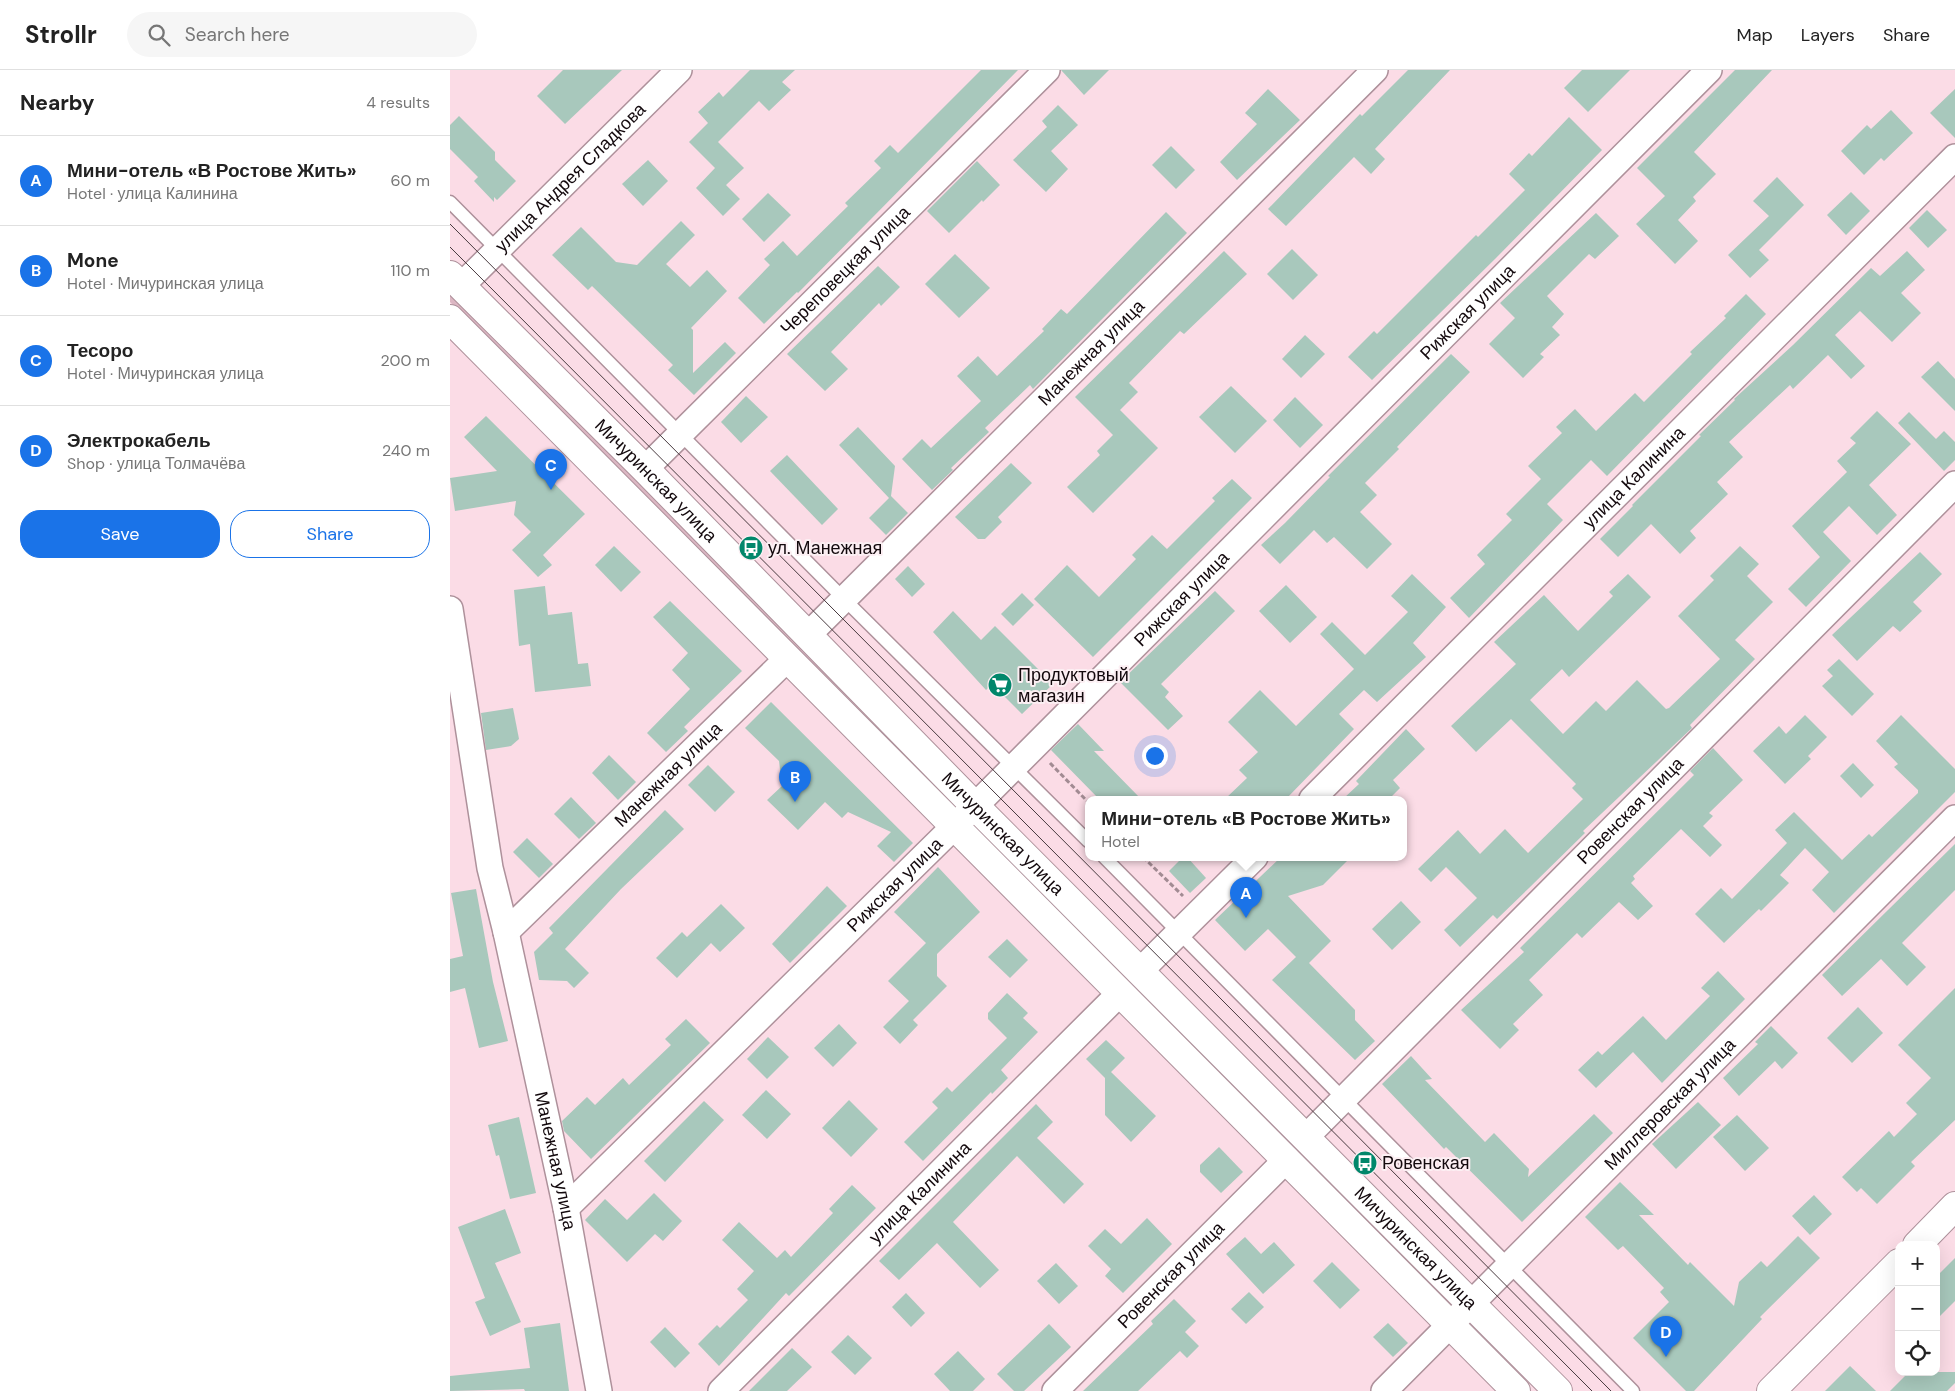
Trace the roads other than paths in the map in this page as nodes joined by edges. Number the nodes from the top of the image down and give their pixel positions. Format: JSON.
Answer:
{"nodes":[{"id":1,"x":680,"y":70,"type":"edge"},
{"id":2,"x":1047,"y":70,"type":"edge"},
{"id":3,"x":1375,"y":70,"type":"edge"},
{"id":4,"x":1709,"y":70,"type":"edge"},
{"id":5,"x":1955,"y":157,"type":"edge"},
{"id":6,"x":450,"y":202,"type":"edge"},
{"id":7,"x":498,"y":250,"type":"junction"},
{"id":8,"x":456,"y":280,"type":"edge"},
{"id":9,"x":450,"y":319,"type":"edge"},
{"id":10,"x":681,"y":434,"type":"junction"},
{"id":11,"x":644,"y":469,"type":"junction"},
{"id":12,"x":1955,"y":484,"type":"edge"},
{"id":13,"x":844,"y":599,"type":"junction"},
{"id":14,"x":450,"y":609,"type":"edge"},
{"id":15,"x":808,"y":635,"type":"junction"},
{"id":16,"x":788,"y":658,"type":"junction"},
{"id":17,"x":1014,"y":767,"type":"junction"},
{"id":18,"x":1315,"y":796,"type":"edge"},
{"id":19,"x":975,"y":806,"type":"junction"},
{"id":20,"x":1955,"y":818,"type":"edge"},
{"id":21,"x":954,"y":826,"type":"junction"},
{"id":22,"x":1085,"y":838,"type":"edge"},
{"id":23,"x":1108,"y":861,"type":"edge"},
{"id":24,"x":1251,"y":861,"type":"edge"},
{"id":25,"x":506,"y":932,"type":"junction"},
{"id":26,"x":1179,"y":932,"type":"junction"},
{"id":27,"x":1140,"y":970,"type":"junction"},
{"id":28,"x":1120,"y":993,"type":"junction"},
{"id":29,"x":1343,"y":1099,"type":"junction"},
{"id":30,"x":1306,"y":1137,"type":"junction"},
{"id":31,"x":1287,"y":1159,"type":"junction"},
{"id":32,"x":1955,"y":1206,"type":"edge"},
{"id":33,"x":566,"y":1208,"type":"junction"},
{"id":34,"x":1921,"y":1241,"type":"edge"},
{"id":35,"x":1510,"y":1266,"type":"junction"},
{"id":36,"x":1895,"y":1267,"type":"edge"},
{"id":37,"x":1471,"y":1304,"type":"junction"},
{"id":38,"x":1450,"y":1325,"type":"junction"},
{"id":39,"x":599,"y":1391,"type":"edge"},
{"id":40,"x":721,"y":1391,"type":"edge"},
{"id":41,"x":1055,"y":1391,"type":"edge"},
{"id":42,"x":1384,"y":1391,"type":"edge"},
{"id":43,"x":1516,"y":1391,"type":"edge"},
{"id":44,"x":1558,"y":1391,"type":"edge"},
{"id":45,"x":1633,"y":1391,"type":"edge"},
{"id":46,"x":1771,"y":1391,"type":"edge"}],
"edges":[{"from":1,"to":7,"type":"street","name":"улица Андрея Сладкова"},
{"from":2,"to":10,"type":"street","name":"Череповецкая улица"},
{"from":3,"to":13,"type":"street","name":"Манежная улица"},
{"from":4,"to":17,"type":"street","name":"Рижская улица"},
{"from":5,"to":18,"type":"street","name":"улица Калинина"},
{"from":6,"to":7,"type":"lane"},
{"from":7,"to":8,"type":"street","name":"улица Андрея Сладкова"},
{"from":7,"to":10,"type":"lane"},
{"from":8,"to":11,"type":"main road","name":"Мичуринская улица"},
{"from":9,"to":16,"type":"main road","name":"Мичуринская улица"},
{"from":10,"to":11,"type":"street","name":"Череповецкая улица"},
{"from":10,"to":13,"type":"lane"},
{"from":11,"to":15,"type":"main road","name":"Мичуринская улица"},
{"from":12,"to":29,"type":"street","name":"Ровенская улица"},
{"from":13,"to":15,"type":"street","name":"Манежная улица"},
{"from":13,"to":17,"type":"lane"},
{"from":14,"to":25,"type":"street","name":"Манежная улица"},
{"from":15,"to":19,"type":"main road","name":"Мичуринская улица"},
{"from":16,"to":21,"type":"main road","name":"Мичуринская улица"},
{"from":16,"to":25,"type":"street","name":"Манежная улица"},
{"from":17,"to":19,"type":"street","name":"Рижская улица"},
{"from":17,"to":22,"type":"lane"},
{"from":19,"to":21,"type":"street","name":"Рижская улица"},
{"from":19,"to":27,"type":"main road","name":"Мичуринская улица"},
{"from":20,"to":35,"type":"street","name":"Миллеровская улица"},
{"from":21,"to":28,"type":"main road","name":"Мичуринская улица"},
{"from":21,"to":33,"type":"street","name":"Рижская улица"},
{"from":23,"to":26,"type":"lane"},
{"from":24,"to":26,"type":"street"},
{"from":25,"to":33,"type":"street","name":"Манежная улица"},
{"from":26,"to":27,"type":"street"},
{"from":26,"to":29,"type":"lane"},
{"from":27,"to":30,"type":"main road","name":"Мичуринская улица"},
{"from":28,"to":31,"type":"main road","name":"Мичуринская улица"},
{"from":28,"to":40,"type":"street","name":"улица Калинина"},
{"from":29,"to":30,"type":"street","name":"Ровенская улица"},
{"from":29,"to":35,"type":"lane"},
{"from":30,"to":37,"type":"main road","name":"Мичуринская улица"},
{"from":31,"to":38,"type":"main road","name":"Мичуринская улица"},
{"from":31,"to":41,"type":"street","name":"Ровенская улица"},
{"from":32,"to":34,"type":"main road"},
{"from":33,"to":39,"type":"street","name":"Манежная улица"},
{"from":35,"to":37,"type":"street","name":"Миллеровская улица"},
{"from":35,"to":45,"type":"lane"},
{"from":36,"to":46,"type":"main road"},
{"from":37,"to":38,"type":"street","name":"Миллеровская улица"},
{"from":37,"to":44,"type":"main road","name":"Мичуринская улица"},
{"from":38,"to":42,"type":"street","name":"Миллеровская улица"},
{"from":38,"to":43,"type":"main road","name":"Мичуринская улица"}]}
